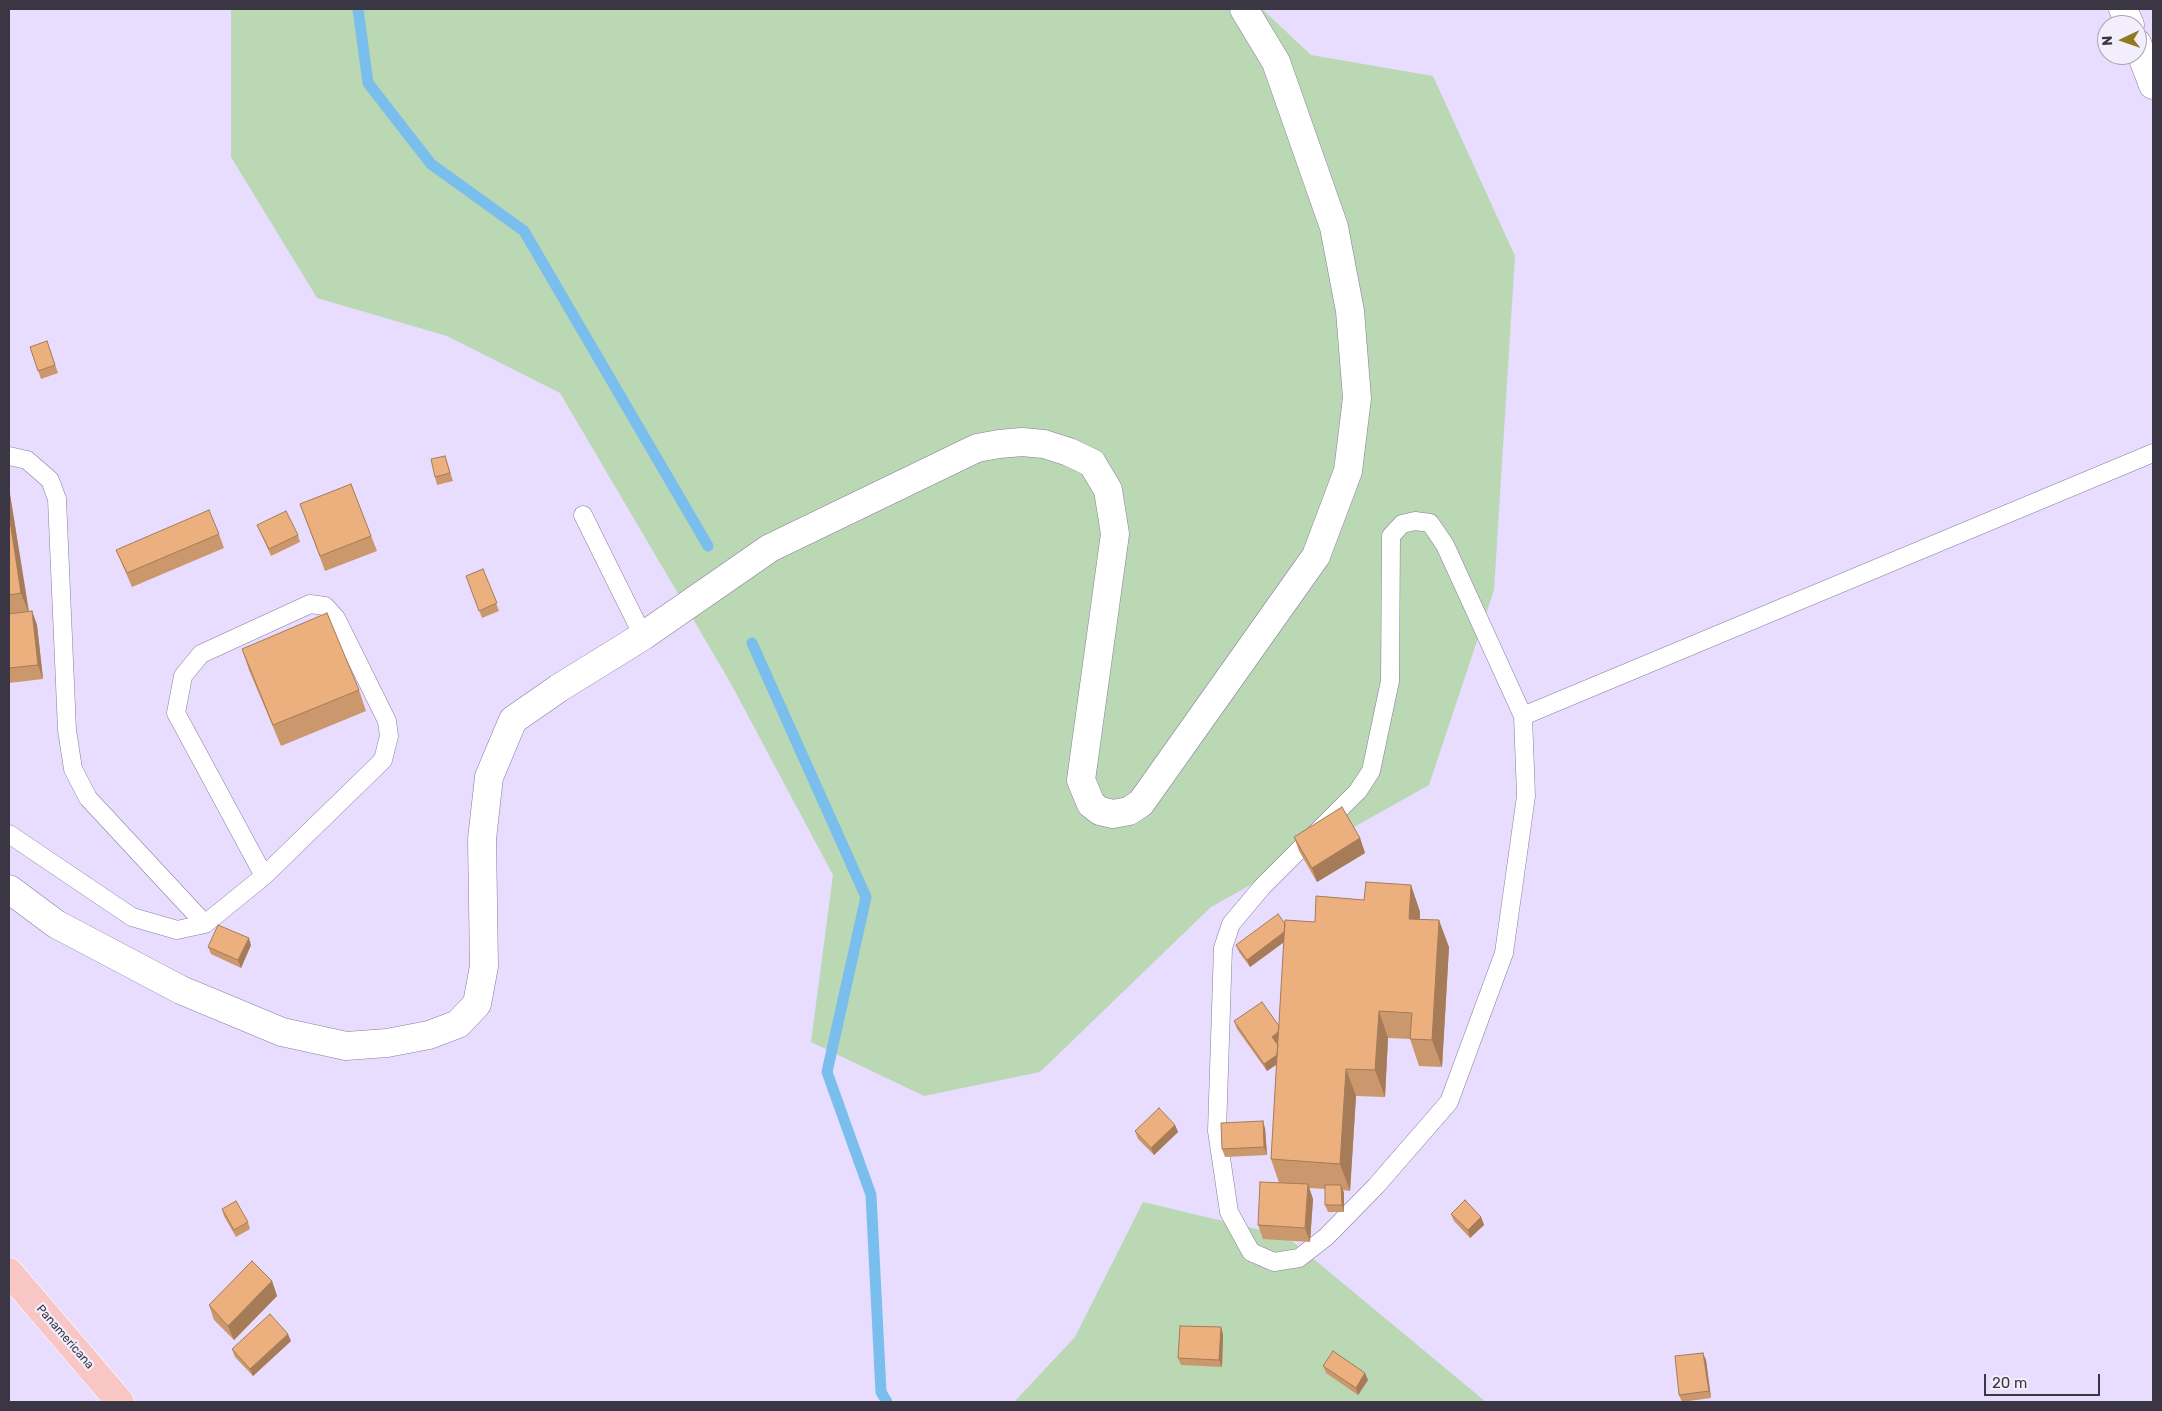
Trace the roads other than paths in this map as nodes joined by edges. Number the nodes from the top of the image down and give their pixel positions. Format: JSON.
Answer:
{"nodes":[{"id":1,"x":1244,"y":9,"type":"edge"},
{"id":2,"x":2145,"y":65,"type":"edge"},
{"id":3,"x":2153,"y":85,"type":"edge"},
{"id":4,"x":2153,"y":454,"type":"edge"},
{"id":5,"x":9,"y":456,"type":"edge"},
{"id":6,"x":583,"y":514,"type":"dead end"},
{"id":7,"x":643,"y":636,"type":"junction"},
{"id":8,"x":1523,"y":716,"type":"junction"},
{"id":9,"x":9,"y":834,"type":"edge"},
{"id":10,"x":264,"y":876,"type":"junction"},
{"id":11,"x":9,"y":889,"type":"edge"},
{"id":12,"x":205,"y":924,"type":"junction"},
{"id":13,"x":9,"y":1272,"type":"edge"},
{"id":14,"x":120,"y":1402,"type":"edge"}],
"edges":[{"from":1,"to":7,"type":"street"},
{"from":2,"to":3,"type":"street"},
{"from":4,"to":8,"type":"lane"},
{"from":5,"to":12,"type":"lane"},
{"from":6,"to":7,"type":"lane"},
{"from":7,"to":11,"type":"street"},
{"from":8,"to":8,"type":"lane"},
{"from":9,"to":12,"type":"lane"},
{"from":10,"to":10,"type":"lane"},
{"from":10,"to":12,"type":"lane"},
{"from":13,"to":14,"type":"main road","name":"Panamericana"}]}
